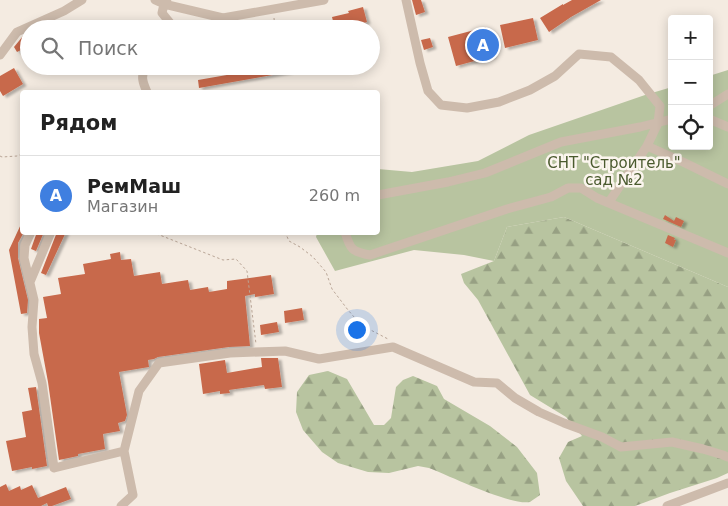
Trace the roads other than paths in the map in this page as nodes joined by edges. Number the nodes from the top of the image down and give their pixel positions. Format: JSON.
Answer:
{"nodes":[{"id":1,"x":82,"y":0,"type":"edge"},
{"id":2,"x":155,"y":0,"type":"edge"},
{"id":3,"x":324,"y":0,"type":"edge"},
{"id":4,"x":406,"y":0,"type":"edge"},
{"id":5,"x":167,"y":2,"type":"edge"},
{"id":6,"x":44,"y":20,"type":"edge"},
{"id":7,"x":168,"y":20,"type":"edge"},
{"id":8,"x":20,"y":31,"type":"edge"},
{"id":9,"x":0,"y":55,"type":"edge"},
{"id":10,"x":142,"y":75,"type":"edge"},
{"id":11,"x":146,"y":90,"type":"edge"},
{"id":12,"x":728,"y":94,"type":"edge"},
{"id":13,"x":711,"y":105,"type":"edge"},
{"id":14,"x":668,"y":120,"type":"edge"},
{"id":15,"x":713,"y":121,"type":"edge"},
{"id":16,"x":658,"y":123,"type":"junction"},
{"id":17,"x":728,"y":127,"type":"edge"},
{"id":18,"x":647,"y":146,"type":"junction"},
{"id":19,"x":728,"y":184,"type":"edge"},
{"id":20,"x":380,"y":195,"type":"edge"},
{"id":21,"x":609,"y":202,"type":"junction"},
{"id":22,"x":30,"y":235,"type":"edge"},
{"id":23,"x":50,"y":235,"type":"edge"},
{"id":24,"x":346,"y":235,"type":"edge"},
{"id":25,"x":728,"y":253,"type":"edge"},
{"id":26,"x":30,"y":282,"type":"junction"},
{"id":27,"x":124,"y":451,"type":"junction"},
{"id":28,"x":728,"y":457,"type":"edge"},
{"id":29,"x":728,"y":483,"type":"edge"},
{"id":30,"x":121,"y":506,"type":"edge"},
{"id":31,"x":666,"y":506,"type":"edge"}],
"edges":[{"from":1,"to":6,"type":"street"},
{"from":2,"to":5,"type":"street"},
{"from":3,"to":5,"type":"street"},
{"from":4,"to":16,"type":"street"},
{"from":5,"to":7,"type":"street"},
{"from":8,"to":9,"type":"street"},
{"from":10,"to":11,"type":"street"},
{"from":12,"to":13,"type":"street"},
{"from":14,"to":16,"type":"street"},
{"from":15,"to":17,"type":"street"},
{"from":16,"to":18,"type":"street"},
{"from":16,"to":20,"type":"street"},
{"from":18,"to":19,"type":"street"},
{"from":18,"to":21,"type":"street"},
{"from":21,"to":24,"type":"street"},
{"from":21,"to":25,"type":"street"},
{"from":22,"to":26,"type":"street"},
{"from":23,"to":26,"type":"street"},
{"from":26,"to":27,"type":"street"},
{"from":27,"to":28,"type":"street"},
{"from":27,"to":30,"type":"street"},
{"from":29,"to":31,"type":"street"}]}
